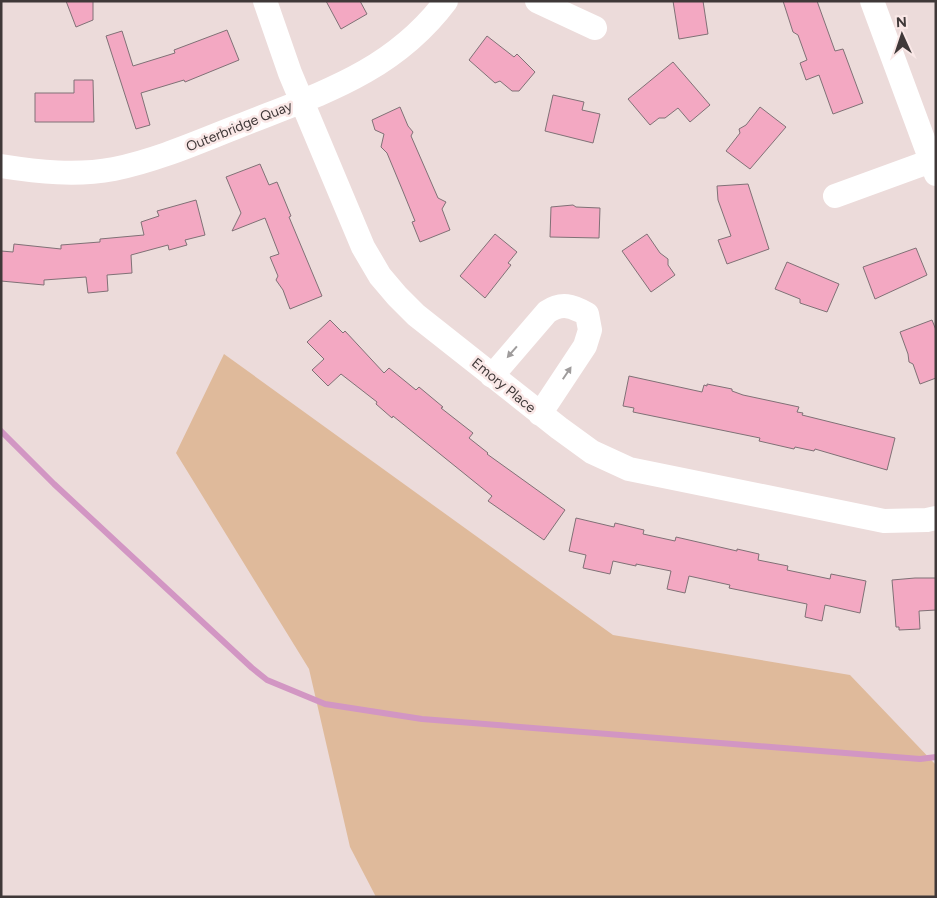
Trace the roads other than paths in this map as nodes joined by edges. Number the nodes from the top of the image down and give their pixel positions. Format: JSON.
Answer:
{"nodes":[{"id":1,"x":265,"y":1,"type":"edge"},
{"id":2,"x":446,"y":1,"type":"edge"},
{"id":3,"x":537,"y":1,"type":"edge"},
{"id":4,"x":872,"y":1,"type":"edge"},
{"id":5,"x":595,"y":28,"type":"dead end"},
{"id":6,"x":301,"y":101,"type":"junction"},
{"id":7,"x":1,"y":166,"type":"edge"},
{"id":8,"x":933,"y":168,"type":"edge"},
{"id":9,"x":835,"y":196,"type":"dead end"},
{"id":10,"x":492,"y":376,"type":"junction"},
{"id":11,"x":540,"y":414,"type":"junction"},
{"id":12,"x":936,"y":518,"type":"edge"}],
"edges":[{"from":1,"to":6,"type":"street","name":"Emory Place"},
{"from":2,"to":6,"type":"street","name":"Outerbridge Quay"},
{"from":3,"to":5,"type":"street"},
{"from":4,"to":8,"type":"street"},
{"from":6,"to":7,"type":"street","name":"Outerbridge Quay"},
{"from":6,"to":10,"type":"street","name":"Emory Place"},
{"from":8,"to":9,"type":"street"},
{"from":10,"to":11,"type":"street","name":"Emory Place"},
{"from":11,"to":10,"type":"street","one_way":true},
{"from":11,"to":12,"type":"street","name":"Emory Place"}]}
